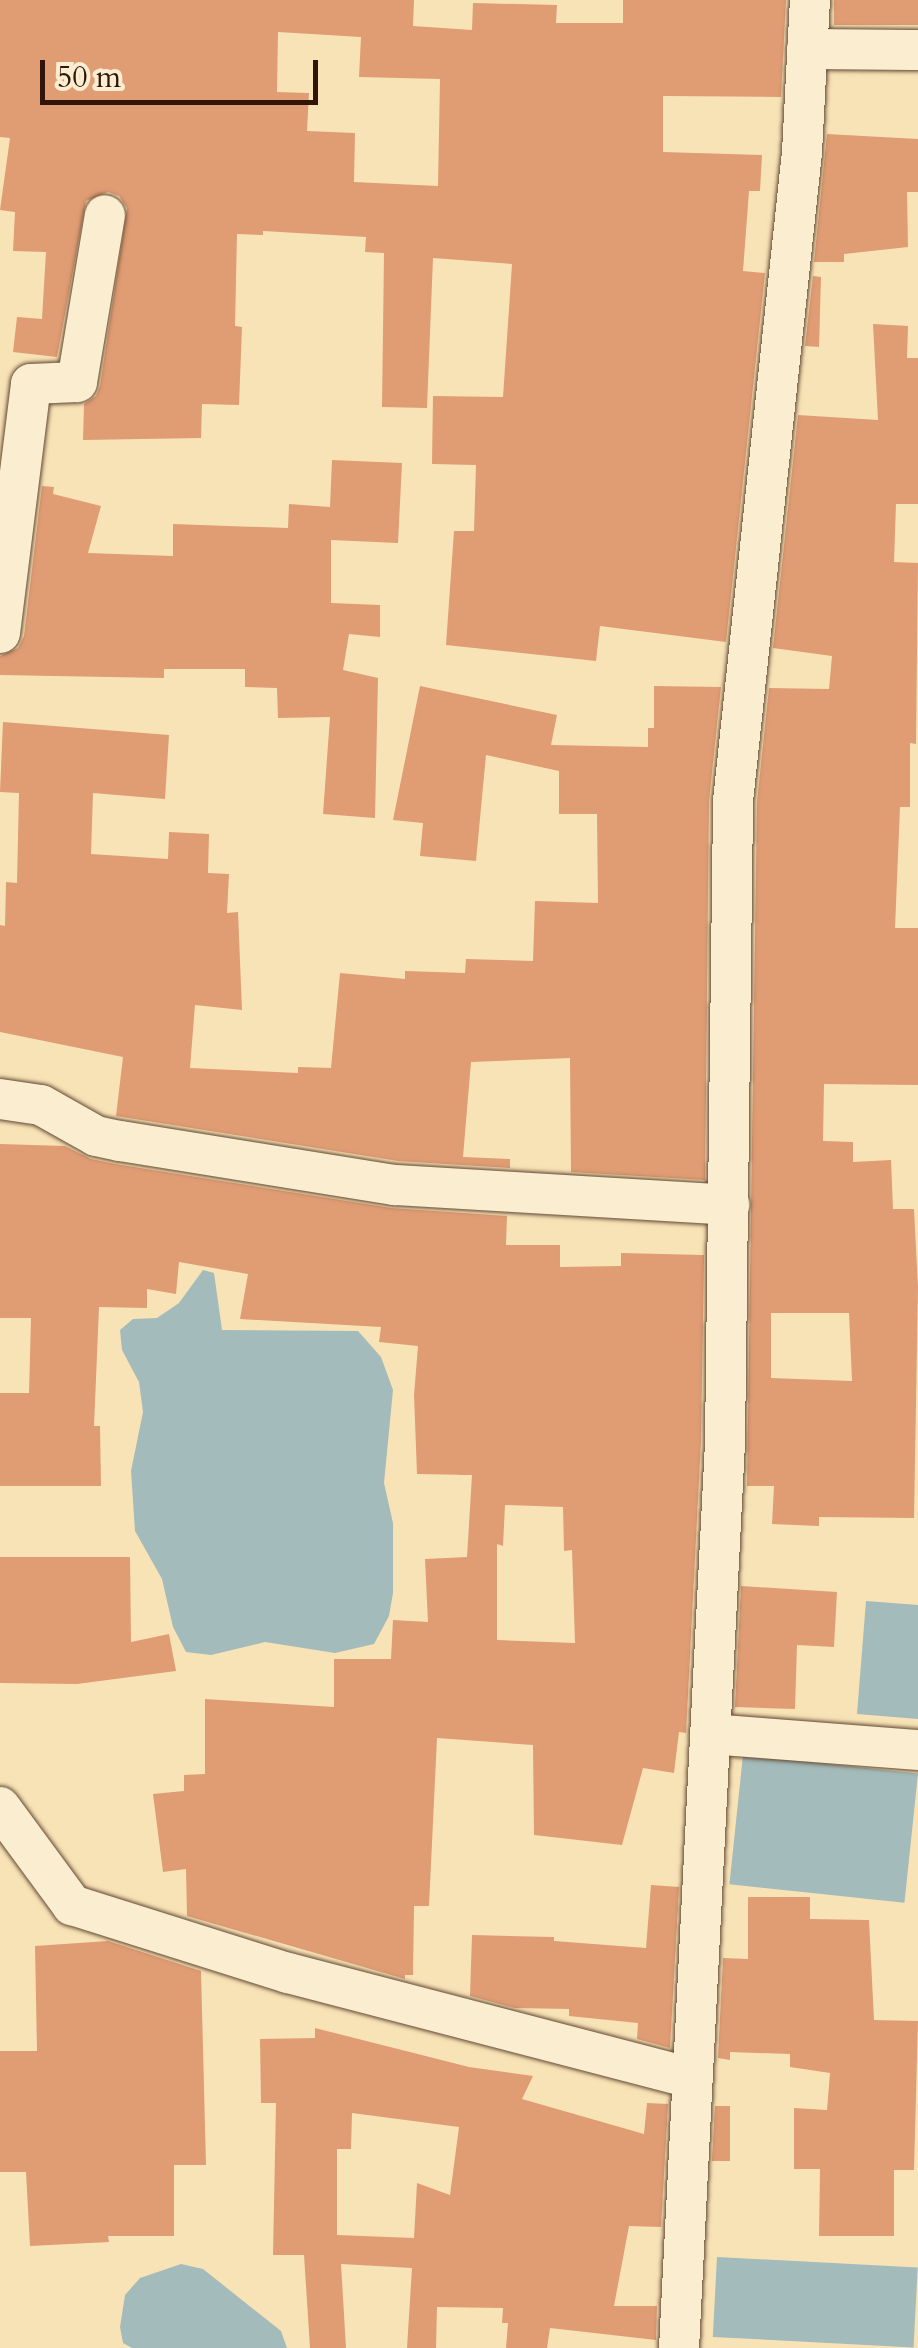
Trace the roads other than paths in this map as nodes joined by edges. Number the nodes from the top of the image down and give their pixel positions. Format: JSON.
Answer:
{"nodes":[{"id":1,"x":810,"y":0,"type":"edge"},
{"id":2,"x":807,"y":49,"type":"junction"},
{"id":3,"x":918,"y":50,"type":"edge"},
{"id":4,"x":105,"y":214,"type":"dead end"},
{"id":5,"x":16,"y":379,"type":"edge"},
{"id":6,"x":0,"y":633,"type":"edge"},
{"id":7,"x":0,"y":1099,"type":"edge"},
{"id":8,"x":729,"y":1204,"type":"junction"},
{"id":9,"x":710,"y":1734,"type":"junction"},
{"id":10,"x":918,"y":1750,"type":"edge"},
{"id":11,"x":0,"y":1808,"type":"edge"},
{"id":12,"x":690,"y":2078,"type":"junction"},
{"id":13,"x":679,"y":2348,"type":"edge"}],
"edges":[{"from":1,"to":2,"type":"street"},
{"from":2,"to":3,"type":"street"},
{"from":2,"to":8,"type":"street"},
{"from":4,"to":5,"type":"street"},
{"from":5,"to":6,"type":"street"},
{"from":7,"to":8,"type":"street"},
{"from":8,"to":9,"type":"street"},
{"from":9,"to":10,"type":"street"},
{"from":9,"to":12,"type":"street"},
{"from":11,"to":12,"type":"street"},
{"from":12,"to":13,"type":"street"}]}
